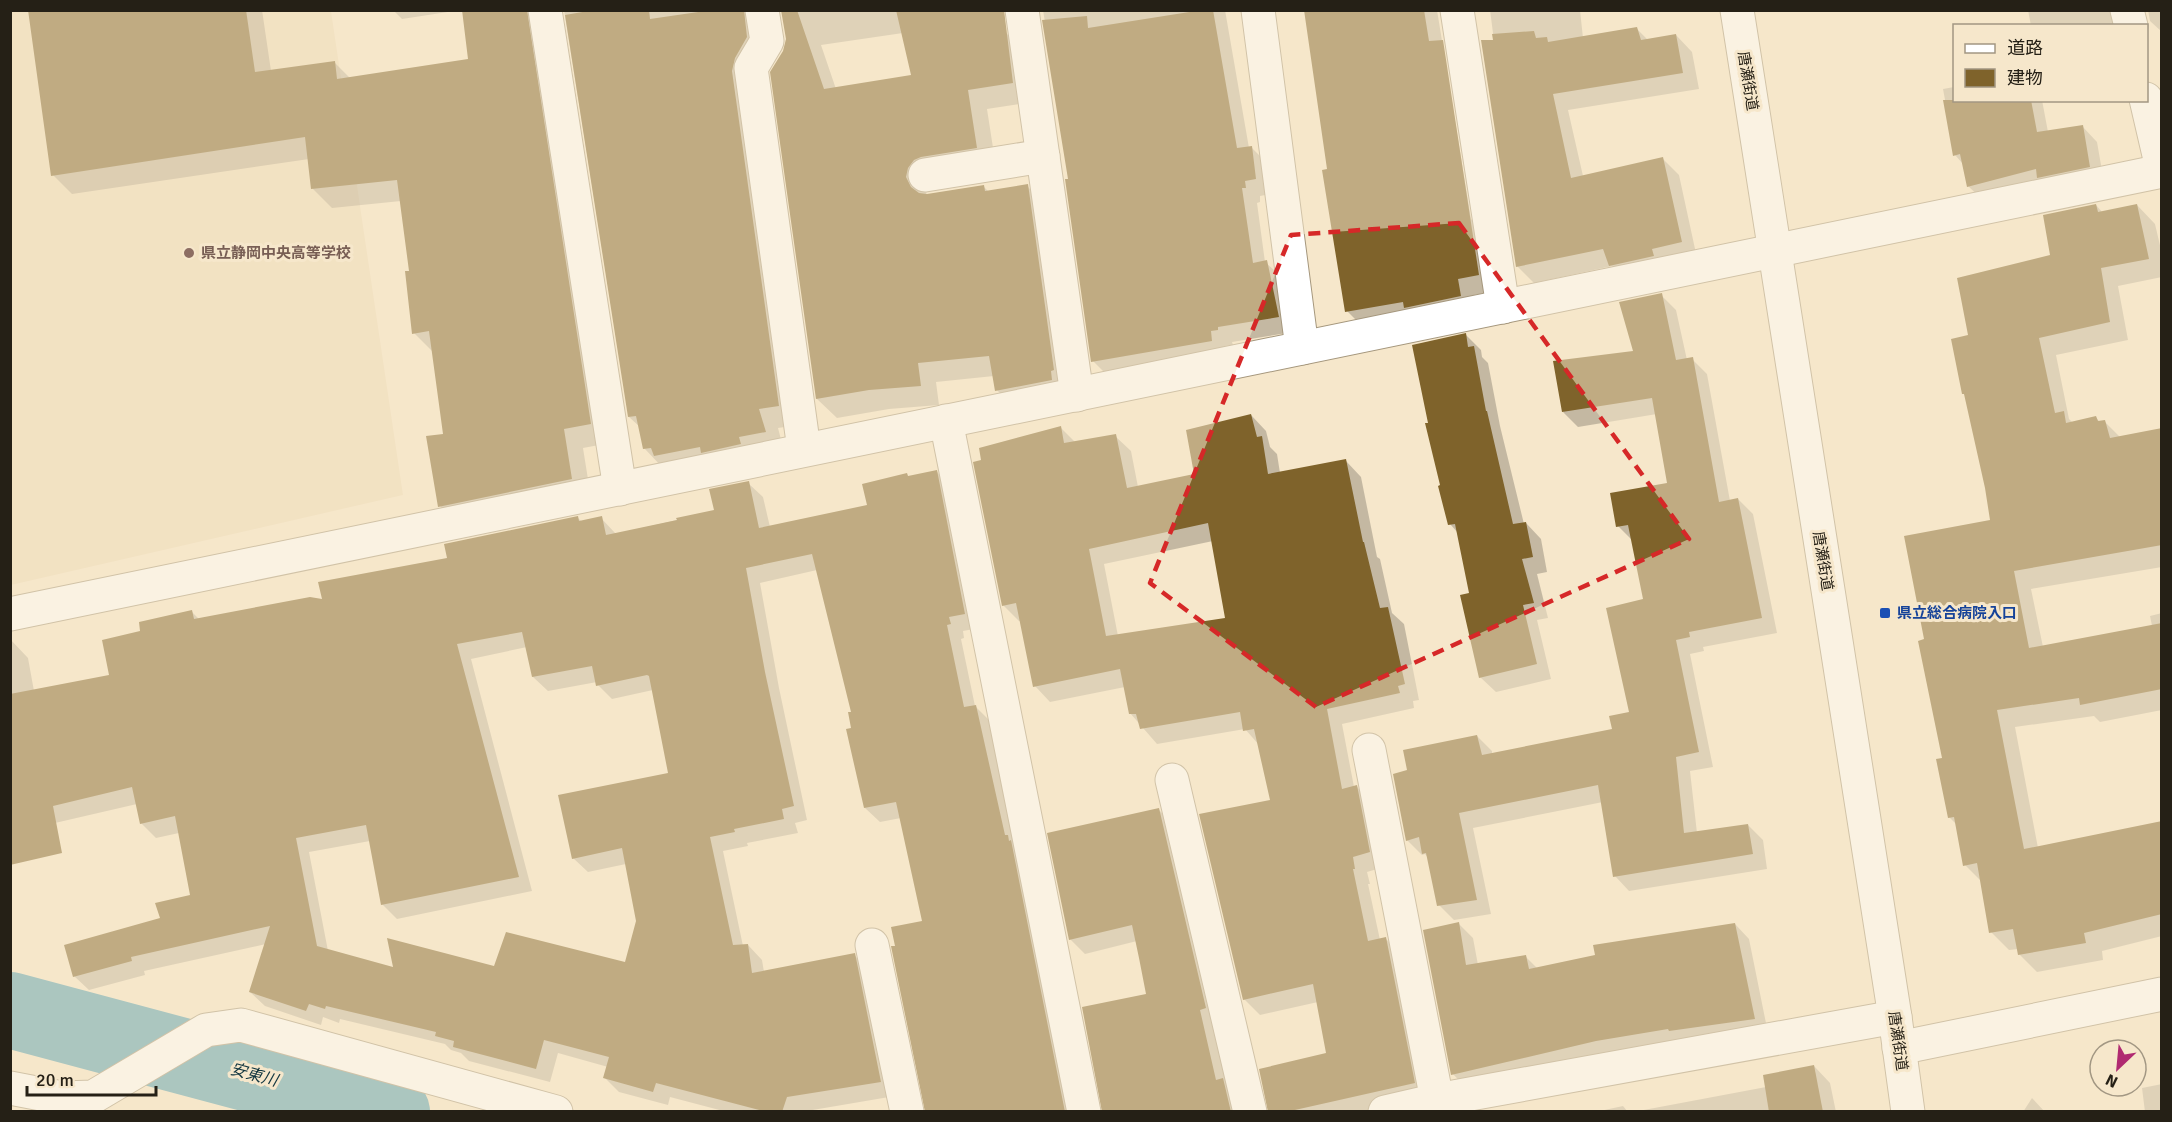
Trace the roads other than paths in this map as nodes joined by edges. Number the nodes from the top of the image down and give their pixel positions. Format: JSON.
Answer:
{"nodes":[{"id":1,"x":545,"y":10,"type":"edge"},
{"id":2,"x":762,"y":10,"type":"edge"},
{"id":3,"x":1022,"y":10,"type":"edge"},
{"id":4,"x":1258,"y":10,"type":"edge"},
{"id":5,"x":1457,"y":10,"type":"edge"},
{"id":6,"x":1737,"y":10,"type":"edge"},
{"id":7,"x":2147,"y":102,"type":"edge"},
{"id":8,"x":1043,"y":156,"type":"junction"},
{"id":9,"x":2162,"y":170,"type":"edge"},
{"id":10,"x":925,"y":175,"type":"dead end"},
{"id":11,"x":1774,"y":251,"type":"junction"},
{"id":12,"x":1503,"y":307,"type":"junction"},
{"id":13,"x":1302,"y":348,"type":"junction"},
{"id":14,"x":1077,"y":395,"type":"junction"},
{"id":15,"x":946,"y":421,"type":"junction"},
{"id":16,"x":804,"y":449,"type":"junction"},
{"id":17,"x":620,"y":489,"type":"junction"},
{"id":18,"x":10,"y":615,"type":"edge"},
{"id":19,"x":1369,"y":750,"type":"dead end"},
{"id":20,"x":1172,"y":780,"type":"dead end"},
{"id":21,"x":872,"y":945,"type":"dead end"},
{"id":22,"x":2162,"y":994,"type":"edge"},
{"id":23,"x":1897,"y":1033,"type":"junction"},
{"id":24,"x":10,"y":1088,"type":"edge"},
{"id":25,"x":1437,"y":1100,"type":"junction"},
{"id":26,"x":556,"y":1112,"type":"edge"},
{"id":27,"x":907,"y":1112,"type":"edge"},
{"id":28,"x":1084,"y":1112,"type":"edge"},
{"id":29,"x":1250,"y":1112,"type":"edge"},
{"id":30,"x":1384,"y":1112,"type":"edge"},
{"id":31,"x":1908,"y":1112,"type":"edge"}],
"edges":[{"from":1,"to":17,"type":"street"},
{"from":2,"to":16,"type":"street"},
{"from":3,"to":8,"type":"street"},
{"from":4,"to":13,"type":"street"},
{"from":5,"to":12,"type":"street"},
{"from":6,"to":11,"type":"street","name":"唐瀬街道"},
{"from":7,"to":9,"type":"street"},
{"from":8,"to":10,"type":"street"},
{"from":8,"to":14,"type":"street"},
{"from":9,"to":11,"type":"street"},
{"from":11,"to":12,"type":"street"},
{"from":11,"to":23,"type":"street","name":"唐瀬街道"},
{"from":12,"to":13,"type":"street"},
{"from":13,"to":14,"type":"street"},
{"from":14,"to":15,"type":"street"},
{"from":15,"to":16,"type":"street"},
{"from":15,"to":28,"type":"street"},
{"from":16,"to":17,"type":"street"},
{"from":17,"to":18,"type":"street"},
{"from":19,"to":25,"type":"street"},
{"from":20,"to":29,"type":"street"},
{"from":21,"to":27,"type":"street"},
{"from":22,"to":23,"type":"street"},
{"from":23,"to":25,"type":"street"},
{"from":23,"to":31,"type":"street","name":"唐瀬街道"},
{"from":24,"to":26,"type":"street"},
{"from":25,"to":30,"type":"street"}]}
